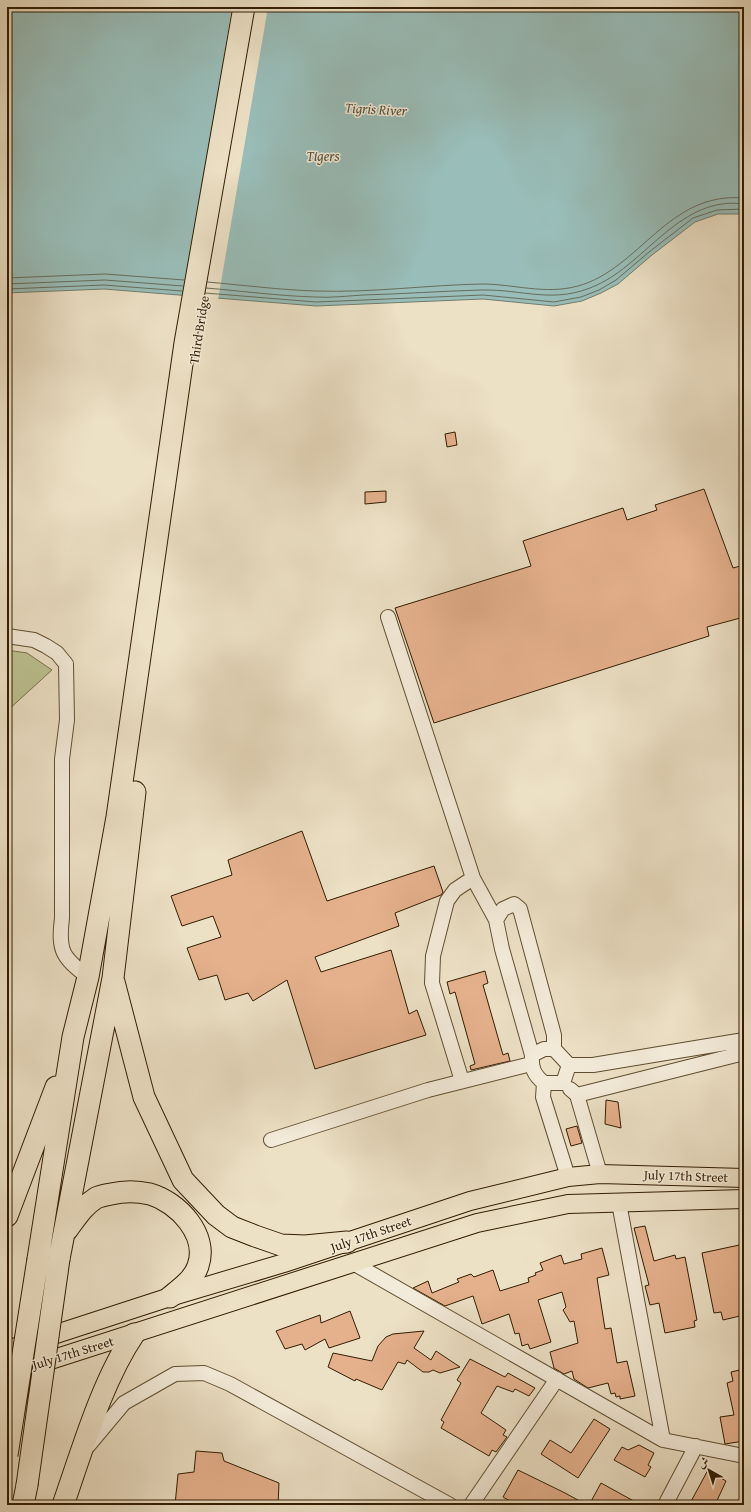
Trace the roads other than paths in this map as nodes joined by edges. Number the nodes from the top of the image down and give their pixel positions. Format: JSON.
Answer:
{"nodes":[{"id":1,"x":244,"y":7,"type":"edge"},
{"id":2,"x":258,"y":7,"type":"edge"},
{"id":3,"x":388,"y":617,"type":"dead end"},
{"id":4,"x":7,"y":636,"type":"edge"},
{"id":5,"x":145,"y":654,"type":"junction"},
{"id":6,"x":473,"y":878,"type":"junction"},
{"id":7,"x":496,"y":920,"type":"junction"},
{"id":8,"x":88,"y":977,"type":"junction"},
{"id":9,"x":113,"y":978,"type":"junction"},
{"id":10,"x":74,"y":1037,"type":"junction"},
{"id":11,"x":744,"y":1040,"type":"edge"},
{"id":12,"x":554,"y":1049,"type":"junction"},
{"id":13,"x":679,"y":1050,"type":"junction"},
{"id":14,"x":744,"y":1053,"type":"edge"},
{"id":15,"x":532,"y":1060,"type":"junction"},
{"id":16,"x":569,"y":1065,"type":"junction"},
{"id":17,"x":683,"y":1069,"type":"junction"},
{"id":18,"x":462,"y":1081,"type":"junction"},
{"id":19,"x":544,"y":1083,"type":"junction"},
{"id":20,"x":563,"y":1083,"type":"junction"},
{"id":21,"x":577,"y":1095,"type":"junction"},
{"id":22,"x":271,"y":1140,"type":"dead end"},
{"id":23,"x":600,"y":1174,"type":"junction"},
{"id":24,"x":568,"y":1177,"type":"junction"},
{"id":25,"x":744,"y":1178,"type":"edge"},
{"id":26,"x":744,"y":1199,"type":"edge"},
{"id":27,"x":470,"y":1201,"type":"junction"},
{"id":28,"x":619,"y":1203,"type":"junction"},
{"id":29,"x":7,"y":1216,"type":"edge"},
{"id":30,"x":477,"y":1223,"type":"junction"},
{"id":31,"x":65,"y":1233,"type":"junction"},
{"id":32,"x":347,"y":1242,"type":"junction"},
{"id":33,"x":353,"y":1263,"type":"junction"},
{"id":34,"x":170,"y":1298,"type":"junction"},
{"id":35,"x":134,"y":1334,"type":"junction"},
{"id":36,"x":7,"y":1350,"type":"edge"},
{"id":37,"x":7,"y":1374,"type":"edge"},
{"id":38,"x":556,"y":1380,"type":"junction"},
{"id":39,"x":663,"y":1440,"type":"junction"},
{"id":40,"x":696,"y":1446,"type":"junction"},
{"id":41,"x":81,"y":1453,"type":"junction"},
{"id":42,"x":7,"y":1454,"type":"edge"},
{"id":43,"x":744,"y":1456,"type":"edge"},
{"id":44,"x":23,"y":1505,"type":"edge"},
{"id":45,"x":63,"y":1505,"type":"edge"},
{"id":46,"x":450,"y":1505,"type":"edge"},
{"id":47,"x":471,"y":1505,"type":"edge"},
{"id":48,"x":665,"y":1505,"type":"edge"}],
"edges":[{"from":1,"to":5,"type":"highway","name":"Third Bridge"},
{"from":2,"to":5,"type":"highway","name":"Third Bridge"},
{"from":3,"to":6,"type":"street"},
{"from":4,"to":8,"type":"street"},
{"from":5,"to":8,"type":"highway"},
{"from":5,"to":9,"type":"highway"},
{"from":6,"to":7,"type":"street"},
{"from":6,"to":18,"type":"street"},
{"from":7,"to":12,"type":"street"},
{"from":7,"to":15,"type":"street"},
{"from":8,"to":10,"type":"highway"},
{"from":9,"to":31,"type":"highway"},
{"from":9,"to":32,"type":"highway"},
{"from":10,"to":29,"type":"highway"},
{"from":10,"to":42,"type":"highway","bridge":true},
{"from":11,"to":13,"type":"street"},
{"from":12,"to":15,"type":"street"},
{"from":12,"to":16,"type":"street"},
{"from":13,"to":16,"type":"street"},
{"from":13,"to":17,"type":"street"},
{"from":14,"to":17,"type":"street"},
{"from":15,"to":18,"type":"street"},
{"from":15,"to":19,"type":"street"},
{"from":16,"to":20,"type":"street"},
{"from":17,"to":21,"type":"street"},
{"from":18,"to":22,"type":"street"},
{"from":19,"to":20,"type":"street"},
{"from":19,"to":24,"type":"street"},
{"from":20,"to":21,"type":"street"},
{"from":21,"to":23,"type":"street"},
{"from":23,"to":24,"type":"main road","name":"July 17th Street"},
{"from":23,"to":25,"type":"main road","name":"July 17th Street"},
{"from":24,"to":27,"type":"main road","name":"July 17th Street"},
{"from":26,"to":28,"type":"main road","name":"July 17th Street"},
{"from":27,"to":30,"type":"main road"},
{"from":27,"to":32,"type":"main road","name":"July 17th Street"},
{"from":28,"to":30,"type":"main road","name":"July 17th Street"},
{"from":28,"to":39,"type":"street"},
{"from":30,"to":33,"type":"main road","name":"July 17th Street"},
{"from":31,"to":34,"type":"highway"},
{"from":31,"to":44,"type":"highway","bridge":true},
{"from":32,"to":34,"type":"main road","name":"July 17th Street"},
{"from":33,"to":35,"type":"main road","name":"July 17th Street"},
{"from":33,"to":38,"type":"street"},
{"from":34,"to":36,"type":"main road","name":"July 17th Street"},
{"from":35,"to":37,"type":"main road","name":"July 17th Street"},
{"from":35,"to":41,"type":"highway"},
{"from":38,"to":39,"type":"street"},
{"from":38,"to":47,"type":"street"},
{"from":39,"to":40,"type":"street"},
{"from":40,"to":43,"type":"street"},
{"from":40,"to":48,"type":"street"},
{"from":41,"to":45,"type":"highway"},
{"from":41,"to":46,"type":"street"}]}
